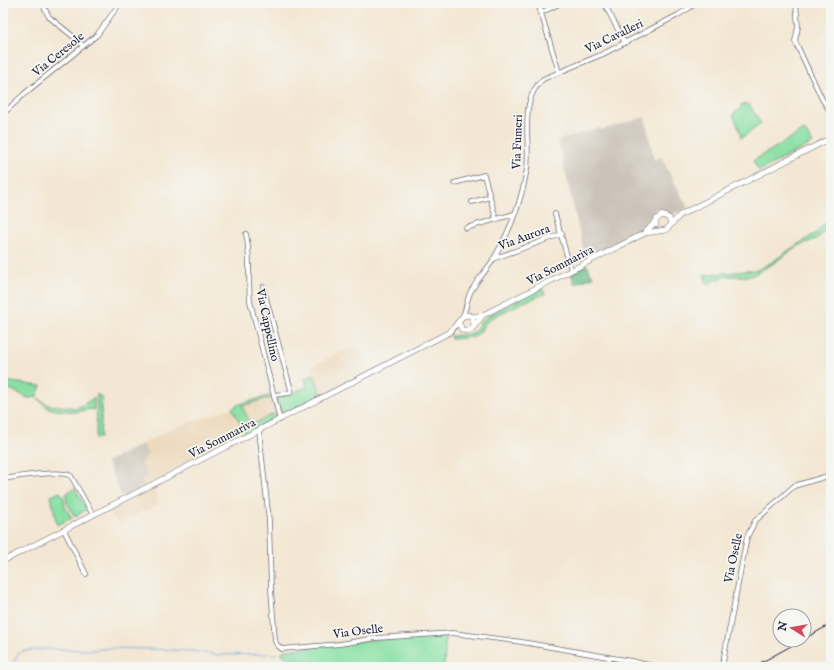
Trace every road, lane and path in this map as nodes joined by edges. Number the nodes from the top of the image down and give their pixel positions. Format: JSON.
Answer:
{"nodes":[{"id":1,"x":42,"y":3,"type":"edge"},
{"id":2,"x":120,"y":3,"type":"edge"},
{"id":3,"x":538,"y":3,"type":"edge"},
{"id":4,"x":561,"y":3,"type":"edge"},
{"id":5,"x":604,"y":3,"type":"edge"},
{"id":6,"x":697,"y":3,"type":"edge"},
{"id":7,"x":796,"y":3,"type":"edge"},
{"id":8,"x":540,"y":13,"type":"junction"},
{"id":9,"x":625,"y":43,"type":"junction"},
{"id":10,"x":83,"y":46,"type":"junction"},
{"id":11,"x":559,"y":72,"type":"junction"},
{"id":12,"x":831,"y":113,"type":"edge"},
{"id":13,"x":3,"y":114,"type":"edge"},
{"id":14,"x":831,"y":138,"type":"edge"},
{"id":15,"x":454,"y":183,"type":"dead end"},
{"id":16,"x":490,"y":197,"type":"junction"},
{"id":17,"x":472,"y":202,"type":"dead end"},
{"id":18,"x":514,"y":214,"type":"junction"},
{"id":19,"x":555,"y":214,"type":"dead end"},
{"id":20,"x":680,"y":215,"type":"junction"},
{"id":21,"x":667,"y":216,"type":"junction"},
{"id":22,"x":496,"y":219,"type":"junction"},
{"id":23,"x":655,"y":222,"type":"junction"},
{"id":24,"x":671,"y":225,"type":"junction"},
{"id":25,"x":466,"y":228,"type":"dead end"},
{"id":26,"x":661,"y":230,"type":"junction"},
{"id":27,"x":645,"y":233,"type":"junction"},
{"id":28,"x":246,"y":234,"type":"dead end"},
{"id":29,"x":562,"y":234,"type":"junction"},
{"id":30,"x":493,"y":259,"type":"junction"},
{"id":31,"x":571,"y":270,"type":"junction"},
{"id":32,"x":263,"y":287,"type":"dead end"},
{"id":33,"x":466,"y":310,"type":"junction"},
{"id":34,"x":483,"y":315,"type":"junction"},
{"id":35,"x":463,"y":316,"type":"junction"},
{"id":36,"x":471,"y":317,"type":"junction"},
{"id":37,"x":459,"y":323,"type":"junction"},
{"id":38,"x":474,"y":326,"type":"junction"},
{"id":39,"x":463,"y":330,"type":"junction"},
{"id":40,"x":450,"y":332,"type":"junction"},
{"id":41,"x":274,"y":395,"type":"junction"},
{"id":42,"x":280,"y":420,"type":"junction"},
{"id":43,"x":259,"y":430,"type":"junction"},
{"id":44,"x":831,"y":475,"type":"edge"},
{"id":45,"x":3,"y":479,"type":"edge"},
{"id":46,"x":93,"y":515,"type":"junction"},
{"id":47,"x":64,"y":530,"type":"junction"},
{"id":48,"x":3,"y":562,"type":"edge"},
{"id":49,"x":86,"y":574,"type":"dead end"},
{"id":50,"x":609,"y":658,"type":"junction"},
{"id":51,"x":608,"y":667,"type":"edge"},
{"id":52,"x":656,"y":667,"type":"edge"},
{"id":53,"x":722,"y":667,"type":"edge"}],
"edges":[{"from":1,"to":10,"type":"street"},
{"from":2,"to":10,"type":"street","name":"Via Ceresole"},
{"from":3,"to":8,"type":"street"},
{"from":4,"to":8,"type":"street"},
{"from":5,"to":9,"type":"street"},
{"from":6,"to":9,"type":"street","name":"Via Cavalleri"},
{"from":7,"to":12,"type":"street"},
{"from":8,"to":11,"type":"street"},
{"from":9,"to":11,"type":"street","name":"Via Cavalleri"},
{"from":10,"to":13,"type":"street","name":"Via Ceresole"},
{"from":11,"to":18,"type":"street","name":"Via Fumeri"},
{"from":14,"to":20,"type":"main road"},
{"from":15,"to":16,"type":"street"},
{"from":16,"to":17,"type":"street"},
{"from":16,"to":22,"type":"street"},
{"from":18,"to":22,"type":"street"},
{"from":18,"to":30,"type":"street","name":"Via Fumeri"},
{"from":19,"to":29,"type":"street"},
{"from":20,"to":21,"type":"main road"},
{"from":20,"to":24,"type":"main road"},
{"from":21,"to":23,"type":"main road"},
{"from":21,"to":24,"type":"main road"},
{"from":22,"to":25,"type":"street"},
{"from":23,"to":26,"type":"main road"},
{"from":23,"to":27,"type":"main road","name":"Via Sommariva"},
{"from":24,"to":26,"type":"main road"},
{"from":26,"to":27,"type":"main road","name":"Via Sommariva"},
{"from":27,"to":31,"type":"main road","name":"Via Sommariva"},
{"from":28,"to":41,"type":"street","name":"Via Cappellino"},
{"from":29,"to":30,"type":"street","name":"Via Aurora"},
{"from":29,"to":31,"type":"street"},
{"from":30,"to":33,"type":"street","name":"Via Fumeri"},
{"from":31,"to":34,"type":"main road","name":"Via Sommariva"},
{"from":32,"to":41,"type":"street"},
{"from":33,"to":35,"type":"street","name":"Via Fumeri"},
{"from":33,"to":36,"type":"street"},
{"from":34,"to":36,"type":"main road","name":"Via Sommariva"},
{"from":34,"to":38,"type":"main road","name":"Via Sommariva"},
{"from":35,"to":36,"type":"main road"},
{"from":35,"to":37,"type":"main road"},
{"from":36,"to":38,"type":"main road"},
{"from":37,"to":39,"type":"main road"},
{"from":37,"to":40,"type":"main road","name":"Via Sommariva"},
{"from":38,"to":39,"type":"main road"},
{"from":39,"to":40,"type":"main road","name":"Via Sommariva"},
{"from":40,"to":42,"type":"main road","name":"Via Sommariva"},
{"from":41,"to":42,"type":"street","name":"Via Cappellino"},
{"from":42,"to":43,"type":"main road","name":"Via Sommariva"},
{"from":43,"to":46,"type":"main road","name":"Via Sommariva"},
{"from":43,"to":50,"type":"street","name":"Via Oselle"},
{"from":44,"to":53,"type":"street","name":"Via Oselle"},
{"from":45,"to":46,"type":"street"},
{"from":46,"to":47,"type":"main road","name":"Via Sommariva"},
{"from":47,"to":48,"type":"main road","name":"Via Sommariva"},
{"from":47,"to":49,"type":"street"},
{"from":50,"to":51,"type":"street"},
{"from":50,"to":52,"type":"street","name":"Via Oselle"}]}
